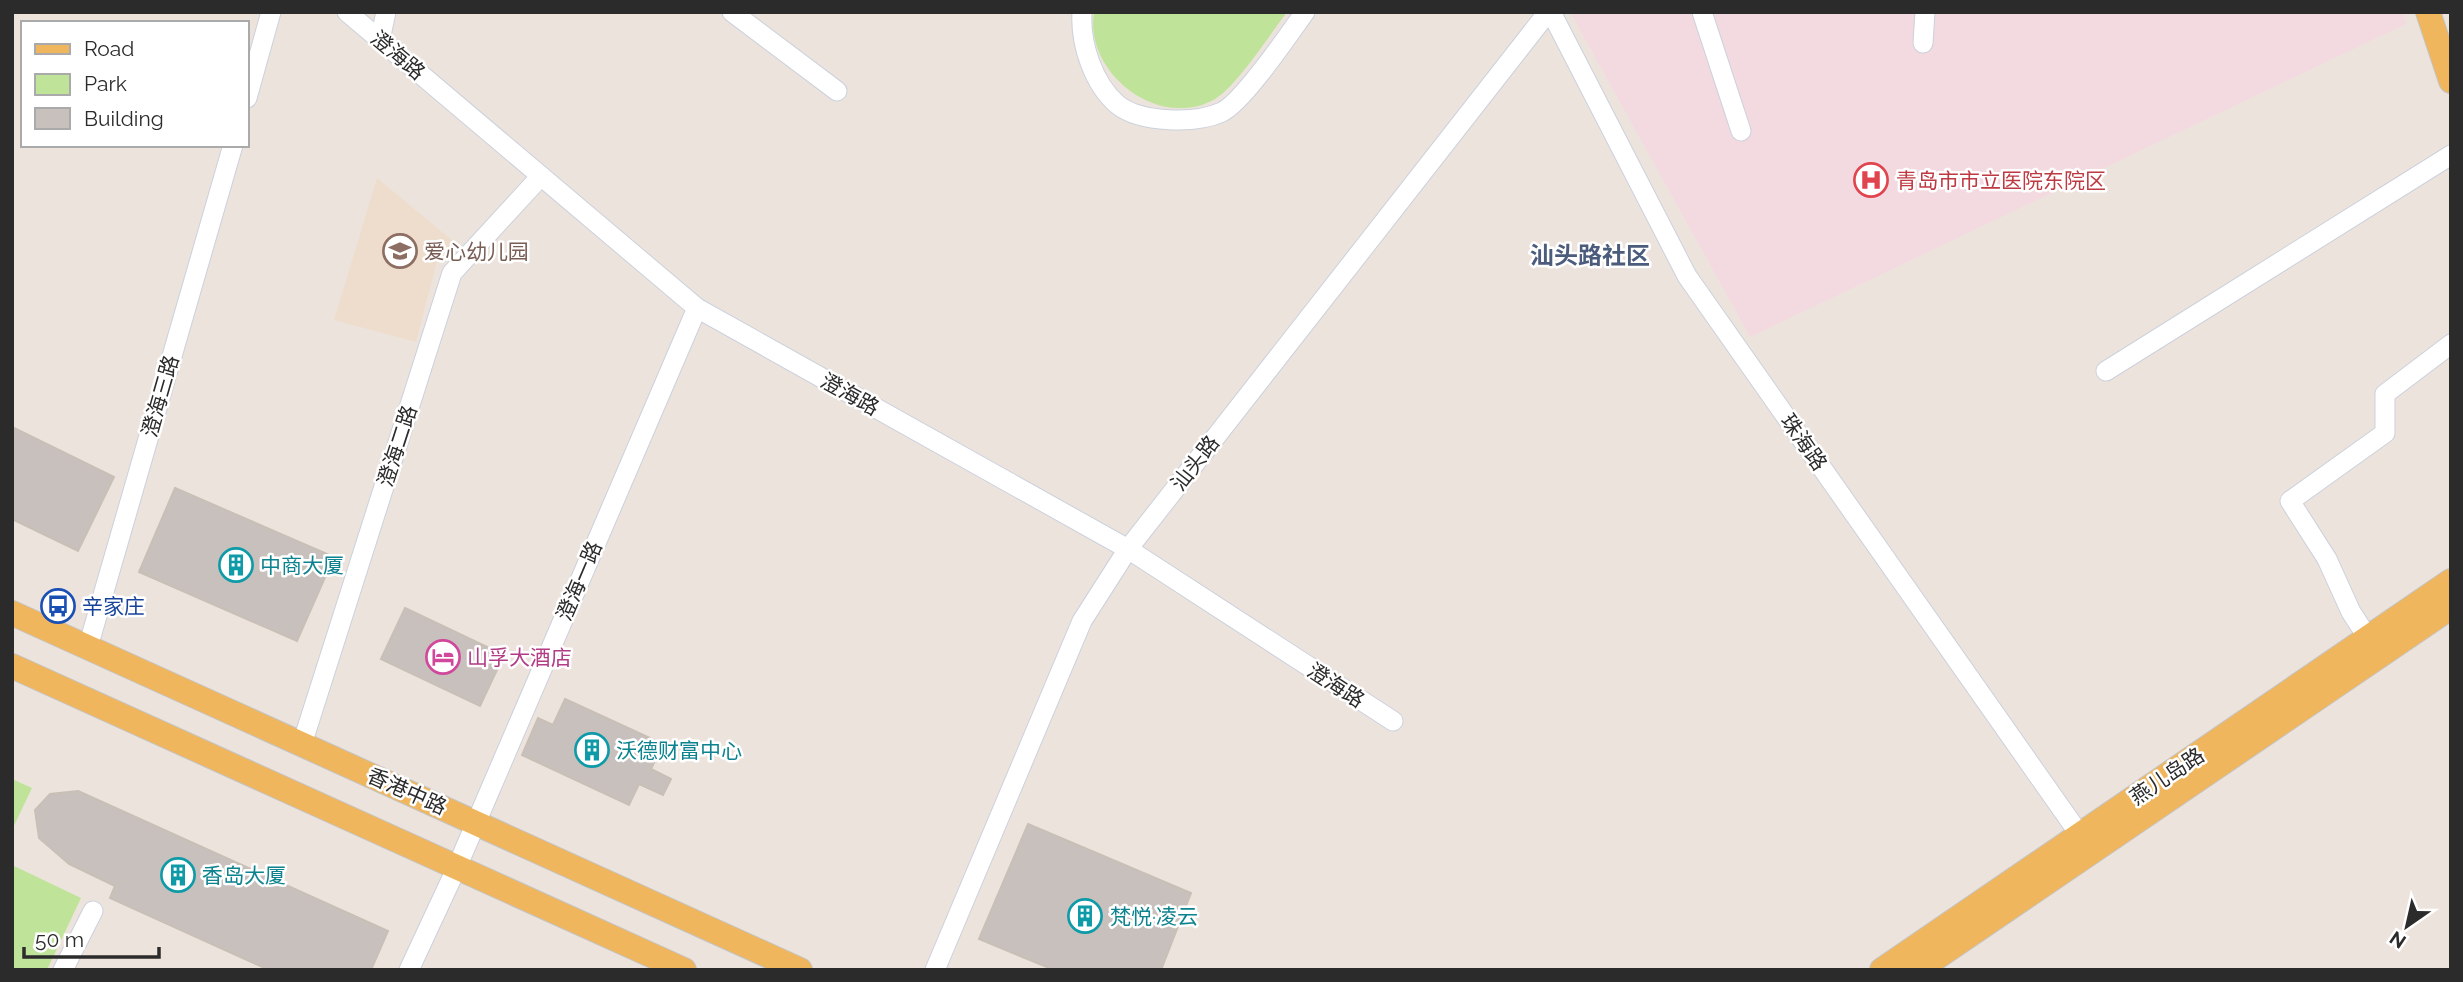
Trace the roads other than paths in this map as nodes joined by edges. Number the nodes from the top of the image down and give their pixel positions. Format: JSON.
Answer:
{"nodes":[{"id":1,"x":271,"y":12,"type":"edge"},
{"id":2,"x":347,"y":12,"type":"edge"},
{"id":3,"x":386,"y":12,"type":"edge"},
{"id":4,"x":732,"y":12,"type":"edge"},
{"id":5,"x":1082,"y":12,"type":"edge"},
{"id":6,"x":1305,"y":12,"type":"edge"},
{"id":7,"x":1549,"y":12,"type":"edge"},
{"id":8,"x":1702,"y":12,"type":"edge"},
{"id":9,"x":1925,"y":12,"type":"edge"},
{"id":10,"x":2428,"y":12,"type":"edge"},
{"id":11,"x":2446,"y":12,"type":"edge"},
{"id":12,"x":2451,"y":27,"type":"edge"},
{"id":13,"x":380,"y":40,"type":"junction"},
{"id":14,"x":1923,"y":43,"type":"dead end"},
{"id":15,"x":2451,"y":80,"type":"edge"},
{"id":16,"x":837,"y":91,"type":"dead end"},
{"id":17,"x":248,"y":93,"type":"edge"},
{"id":18,"x":1741,"y":131,"type":"dead end"},
{"id":19,"x":232,"y":147,"type":"edge"},
{"id":20,"x":2451,"y":155,"type":"edge"},
{"id":21,"x":541,"y":176,"type":"junction"},
{"id":22,"x":697,"y":308,"type":"junction"},
{"id":23,"x":2451,"y":344,"type":"edge"},
{"id":24,"x":2106,"y":371,"type":"dead end"},
{"id":25,"x":1128,"y":549,"type":"junction"},
{"id":26,"x":2451,"y":581,"type":"edge"},
{"id":27,"x":2451,"y":607,"type":"edge"},
{"id":28,"x":12,"y":613,"type":"edge"},
{"id":29,"x":2368,"y":638,"type":"junction"},
{"id":30,"x":88,"y":648,"type":"junction"},
{"id":31,"x":12,"y":666,"type":"edge"},
{"id":32,"x":1393,"y":721,"type":"dead end"},
{"id":33,"x":302,"y":744,"type":"junction"},
{"id":34,"x":475,"y":821,"type":"junction"},
{"id":35,"x":2086,"y":843,"type":"junction"},
{"id":36,"x":457,"y":867,"type":"junction"},
{"id":37,"x":93,"y":911,"type":"dead end"},
{"id":38,"x":770,"y":963,"type":"edge"},
{"id":39,"x":64,"y":970,"type":"edge"},
{"id":40,"x":410,"y":970,"type":"edge"},
{"id":41,"x":684,"y":970,"type":"edge"},
{"id":42,"x":800,"y":970,"type":"edge"},
{"id":43,"x":935,"y":970,"type":"edge"},
{"id":44,"x":1882,"y":970,"type":"edge"},
{"id":45,"x":1918,"y":970,"type":"edge"}],
"edges":[{"from":1,"to":17,"type":"street"},
{"from":2,"to":13,"type":"street","name":"澄海路"},
{"from":3,"to":13,"type":"street"},
{"from":4,"to":16,"type":"street"},
{"from":5,"to":6,"type":"street"},
{"from":7,"to":25,"type":"street","name":"汕头路"},
{"from":7,"to":35,"type":"street","name":"珠海路"},
{"from":8,"to":18,"type":"street"},
{"from":9,"to":14,"type":"street"},
{"from":10,"to":15,"type":"main road"},
{"from":11,"to":12,"type":"main road"},
{"from":13,"to":21,"type":"street","name":"澄海路"},
{"from":19,"to":30,"type":"street","name":"澄海三路"},
{"from":20,"to":24,"type":"street"},
{"from":21,"to":22,"type":"street","name":"澄海路"},
{"from":21,"to":33,"type":"street","name":"澄海二路"},
{"from":22,"to":25,"type":"street","name":"澄海路"},
{"from":22,"to":34,"type":"street","name":"澄海一路"},
{"from":23,"to":29,"type":"street"},
{"from":25,"to":32,"type":"street","name":"澄海路"},
{"from":25,"to":43,"type":"street","name":"汕头路"},
{"from":26,"to":29,"type":"main road","name":"燕儿岛路"},
{"from":27,"to":35,"type":"main road","name":"燕儿岛路"},
{"from":28,"to":30,"type":"main road","name":"香港中路"},
{"from":29,"to":35,"type":"main road","name":"燕儿岛路"},
{"from":30,"to":33,"type":"main road","name":"香港中路"},
{"from":31,"to":36,"type":"main road"},
{"from":33,"to":34,"type":"main road","name":"香港中路"},
{"from":34,"to":36,"type":"street","name":"澄海一路"},
{"from":34,"to":38,"type":"main road","name":"香港中路"},
{"from":35,"to":44,"type":"main road","name":"燕儿岛路"},
{"from":35,"to":45,"type":"main road","name":"燕儿岛路"},
{"from":36,"to":40,"type":"street","name":"澄海一路"},
{"from":36,"to":41,"type":"main road"},
{"from":37,"to":39,"type":"street"},
{"from":38,"to":42,"type":"main road","name":"香港中路"}]}
